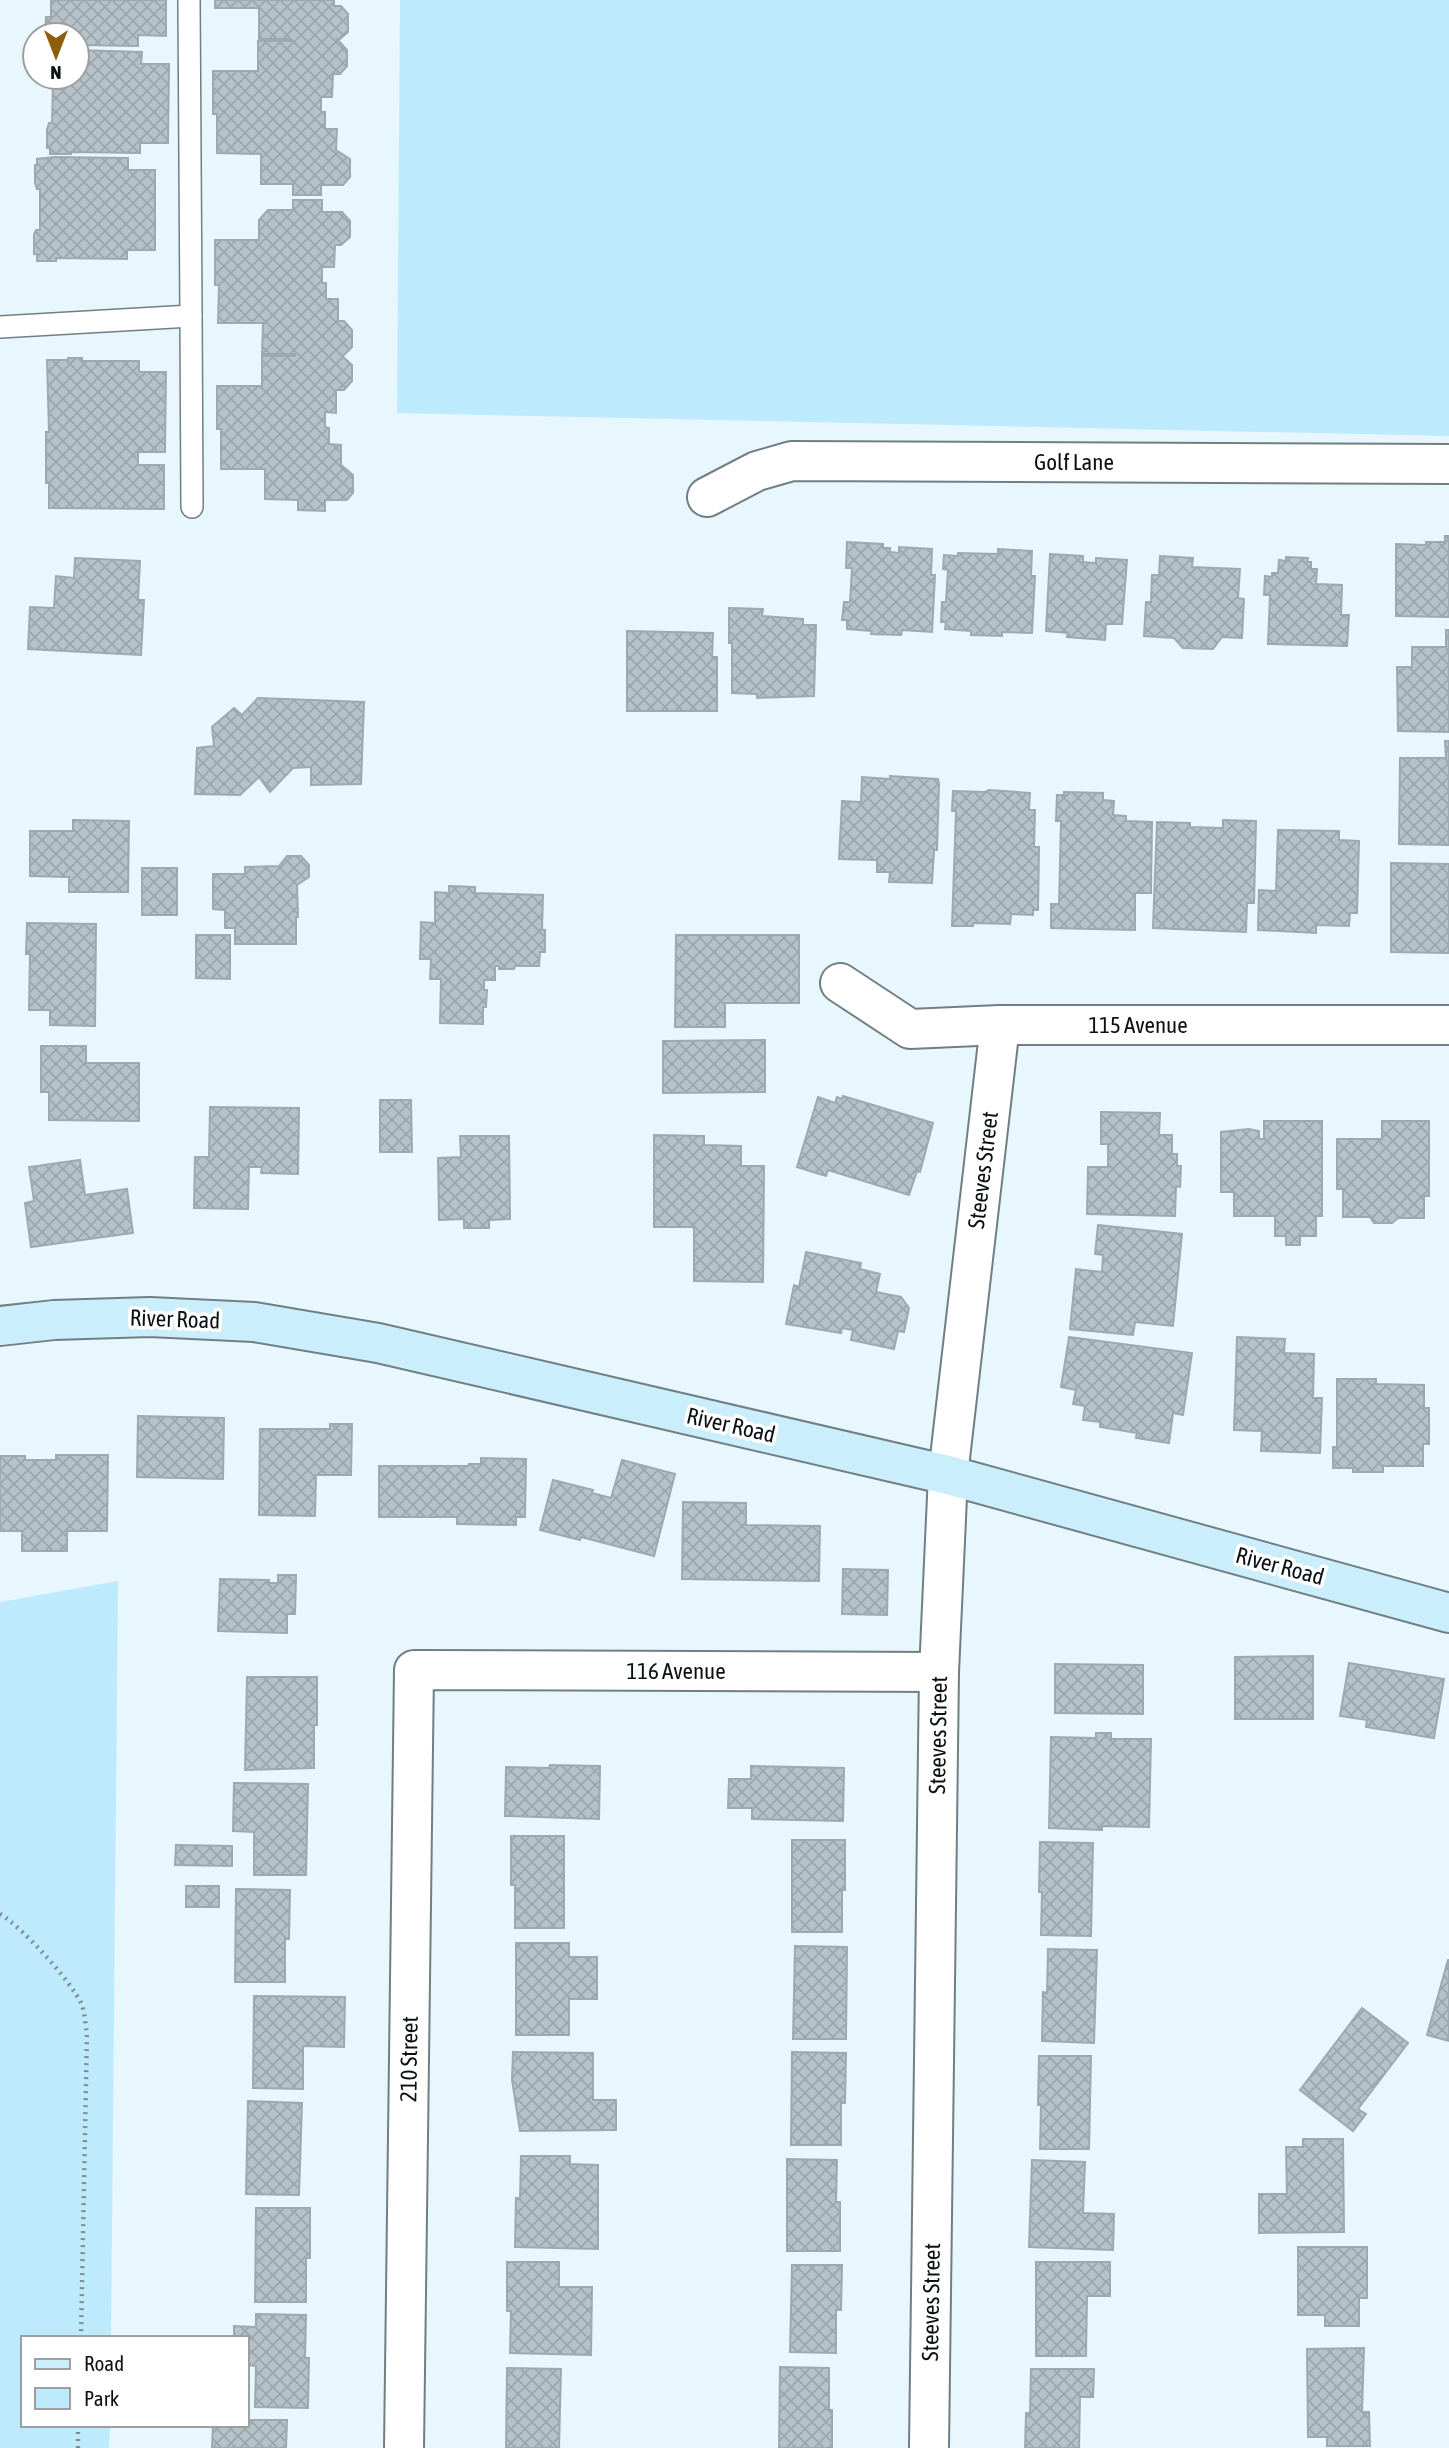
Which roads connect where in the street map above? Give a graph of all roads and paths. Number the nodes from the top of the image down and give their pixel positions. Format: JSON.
{"nodes":[{"id":1,"x":189,"y":0,"type":"edge"},
{"id":2,"x":191,"y":316,"type":"junction"},
{"id":3,"x":0,"y":327,"type":"edge"},
{"id":4,"x":1449,"y":464,"type":"edge"},
{"id":5,"x":707,"y":497,"type":"dead end"},
{"id":6,"x":192,"y":507,"type":"dead end"},
{"id":7,"x":840,"y":983,"type":"dead end"},
{"id":8,"x":1000,"y":1025,"type":"junction"},
{"id":9,"x":1449,"y":1025,"type":"edge"},
{"id":10,"x":0,"y":1326,"type":"edge"},
{"id":11,"x":948,"y":1475,"type":"junction"},
{"id":12,"x":1449,"y":1613,"type":"edge"},
{"id":13,"x":414,"y":1670,"type":"joint"},
{"id":14,"x":939,"y":1672,"type":"junction"},
{"id":15,"x":0,"y":1914,"type":"edge"},
{"id":16,"x":81,"y":2336,"type":"edge"},
{"id":17,"x":78,"y":2427,"type":"edge"},
{"id":18,"x":78,"y":2448,"type":"edge"},
{"id":19,"x":404,"y":2448,"type":"edge"},
{"id":20,"x":929,"y":2448,"type":"edge"}],
"edges":[{"from":1,"to":2,"type":"lane"},
{"from":2,"to":3,"type":"lane"},
{"from":2,"to":6,"type":"lane"},
{"from":4,"to":5,"type":"street","name":"Golf Lane"},
{"from":7,"to":8,"type":"street","name":"115 Avenue"},
{"from":8,"to":9,"type":"street","name":"115 Avenue"},
{"from":8,"to":11,"type":"street","name":"Steeves Street"},
{"from":10,"to":11,"type":"street","name":"River Road"},
{"from":11,"to":12,"type":"street","name":"River Road"},
{"from":11,"to":14,"type":"street","name":"Steeves Street"},
{"from":13,"to":14,"type":"street","name":"116 Avenue"},
{"from":13,"to":19,"type":"street","name":"210 Street"},
{"from":14,"to":20,"type":"street","name":"Steeves Street"},
{"from":15,"to":16,"type":"path"},
{"from":17,"to":18,"type":"path"}]}
